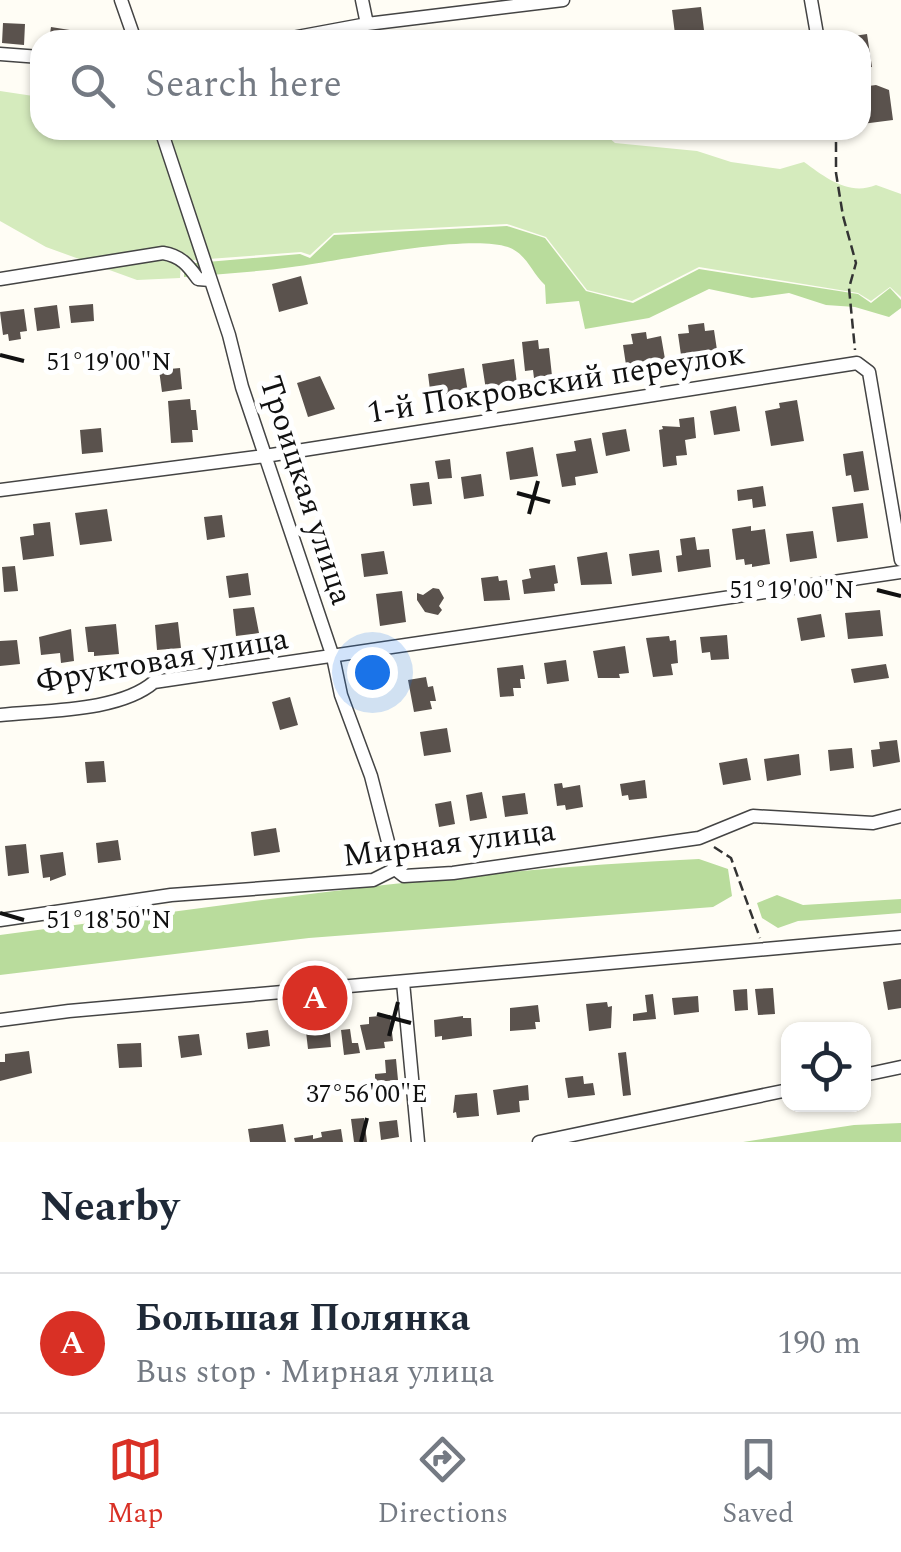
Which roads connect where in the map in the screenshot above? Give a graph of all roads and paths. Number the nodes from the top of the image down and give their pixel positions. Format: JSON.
{"nodes":[{"id":1,"x":121,"y":0,"type":"edge"},
{"id":2,"x":362,"y":0,"type":"edge"},
{"id":3,"x":563,"y":0,"type":"edge"},
{"id":4,"x":812,"y":0,"type":"edge"},
{"id":5,"x":366,"y":24,"type":"junction"},
{"id":6,"x":132,"y":30,"type":"edge"},
{"id":7,"x":334,"y":30,"type":"edge"},
{"id":8,"x":816,"y":30,"type":"edge"},
{"id":9,"x":0,"y":54,"type":"edge"},
{"id":10,"x":30,"y":56,"type":"edge"},
{"id":11,"x":164,"y":140,"type":"edge"},
{"id":12,"x":835,"y":140,"type":"edge"},
{"id":13,"x":0,"y":279,"type":"edge"},
{"id":14,"x":210,"y":280,"type":"junction"},
{"id":15,"x":857,"y":363,"type":"junction"},
{"id":16,"x":265,"y":456,"type":"junction"},
{"id":17,"x":0,"y":490,"type":"edge"},
{"id":18,"x":901,"y":560,"type":"edge"},
{"id":19,"x":901,"y":572,"type":"edge"},
{"id":20,"x":333,"y":657,"type":"junction"},
{"id":21,"x":0,"y":715,"type":"edge"},
{"id":22,"x":901,"y":816,"type":"edge"},
{"id":23,"x":700,"y":838,"type":"junction"},
{"id":24,"x":395,"y":869,"type":"junction"},
{"id":25,"x":0,"y":920,"type":"edge"},
{"id":26,"x":901,"y":937,"type":"edge"},
{"id":27,"x":761,"y":949,"type":"junction"},
{"id":28,"x":403,"y":982,"type":"junction"},
{"id":29,"x":0,"y":1020,"type":"edge"},
{"id":30,"x":901,"y":1067,"type":"edge"},
{"id":31,"x":871,"y":1073,"type":"edge"},
{"id":32,"x":781,"y":1091,"type":"edge"},
{"id":33,"x":418,"y":1142,"type":"edge"},
{"id":34,"x":540,"y":1142,"type":"edge"}],
"edges":[{"from":1,"to":6,"type":"street"},
{"from":2,"to":5,"type":"street"},
{"from":3,"to":5,"type":"street"},
{"from":4,"to":8,"type":"street"},
{"from":5,"to":7,"type":"street"},
{"from":9,"to":10,"type":"street"},
{"from":11,"to":14,"type":"street","name":"Троицкая улица"},
{"from":12,"to":15,"type":"path"},
{"from":13,"to":14,"type":"street"},
{"from":14,"to":16,"type":"street","name":"Троицкая улица"},
{"from":15,"to":16,"type":"street","name":"1-й Покровский переулок"},
{"from":15,"to":18,"type":"street"},
{"from":16,"to":17,"type":"street","name":"1-й Покровский переулок"},
{"from":16,"to":20,"type":"street","name":"Троицкая улица"},
{"from":19,"to":20,"type":"street","name":"Фруктовая улица"},
{"from":20,"to":21,"type":"street","name":"Фруктовая улица"},
{"from":20,"to":24,"type":"street","name":"Троицкая улица"},
{"from":22,"to":23,"type":"street","name":"Мирная улица"},
{"from":23,"to":24,"type":"street","name":"Мирная улица"},
{"from":23,"to":27,"type":"path"},
{"from":24,"to":25,"type":"street","name":"Мирная улица"},
{"from":26,"to":27,"type":"street"},
{"from":27,"to":28,"type":"street"},
{"from":28,"to":29,"type":"street"},
{"from":28,"to":33,"type":"street"},
{"from":30,"to":31,"type":"street"},
{"from":32,"to":34,"type":"street"}]}
